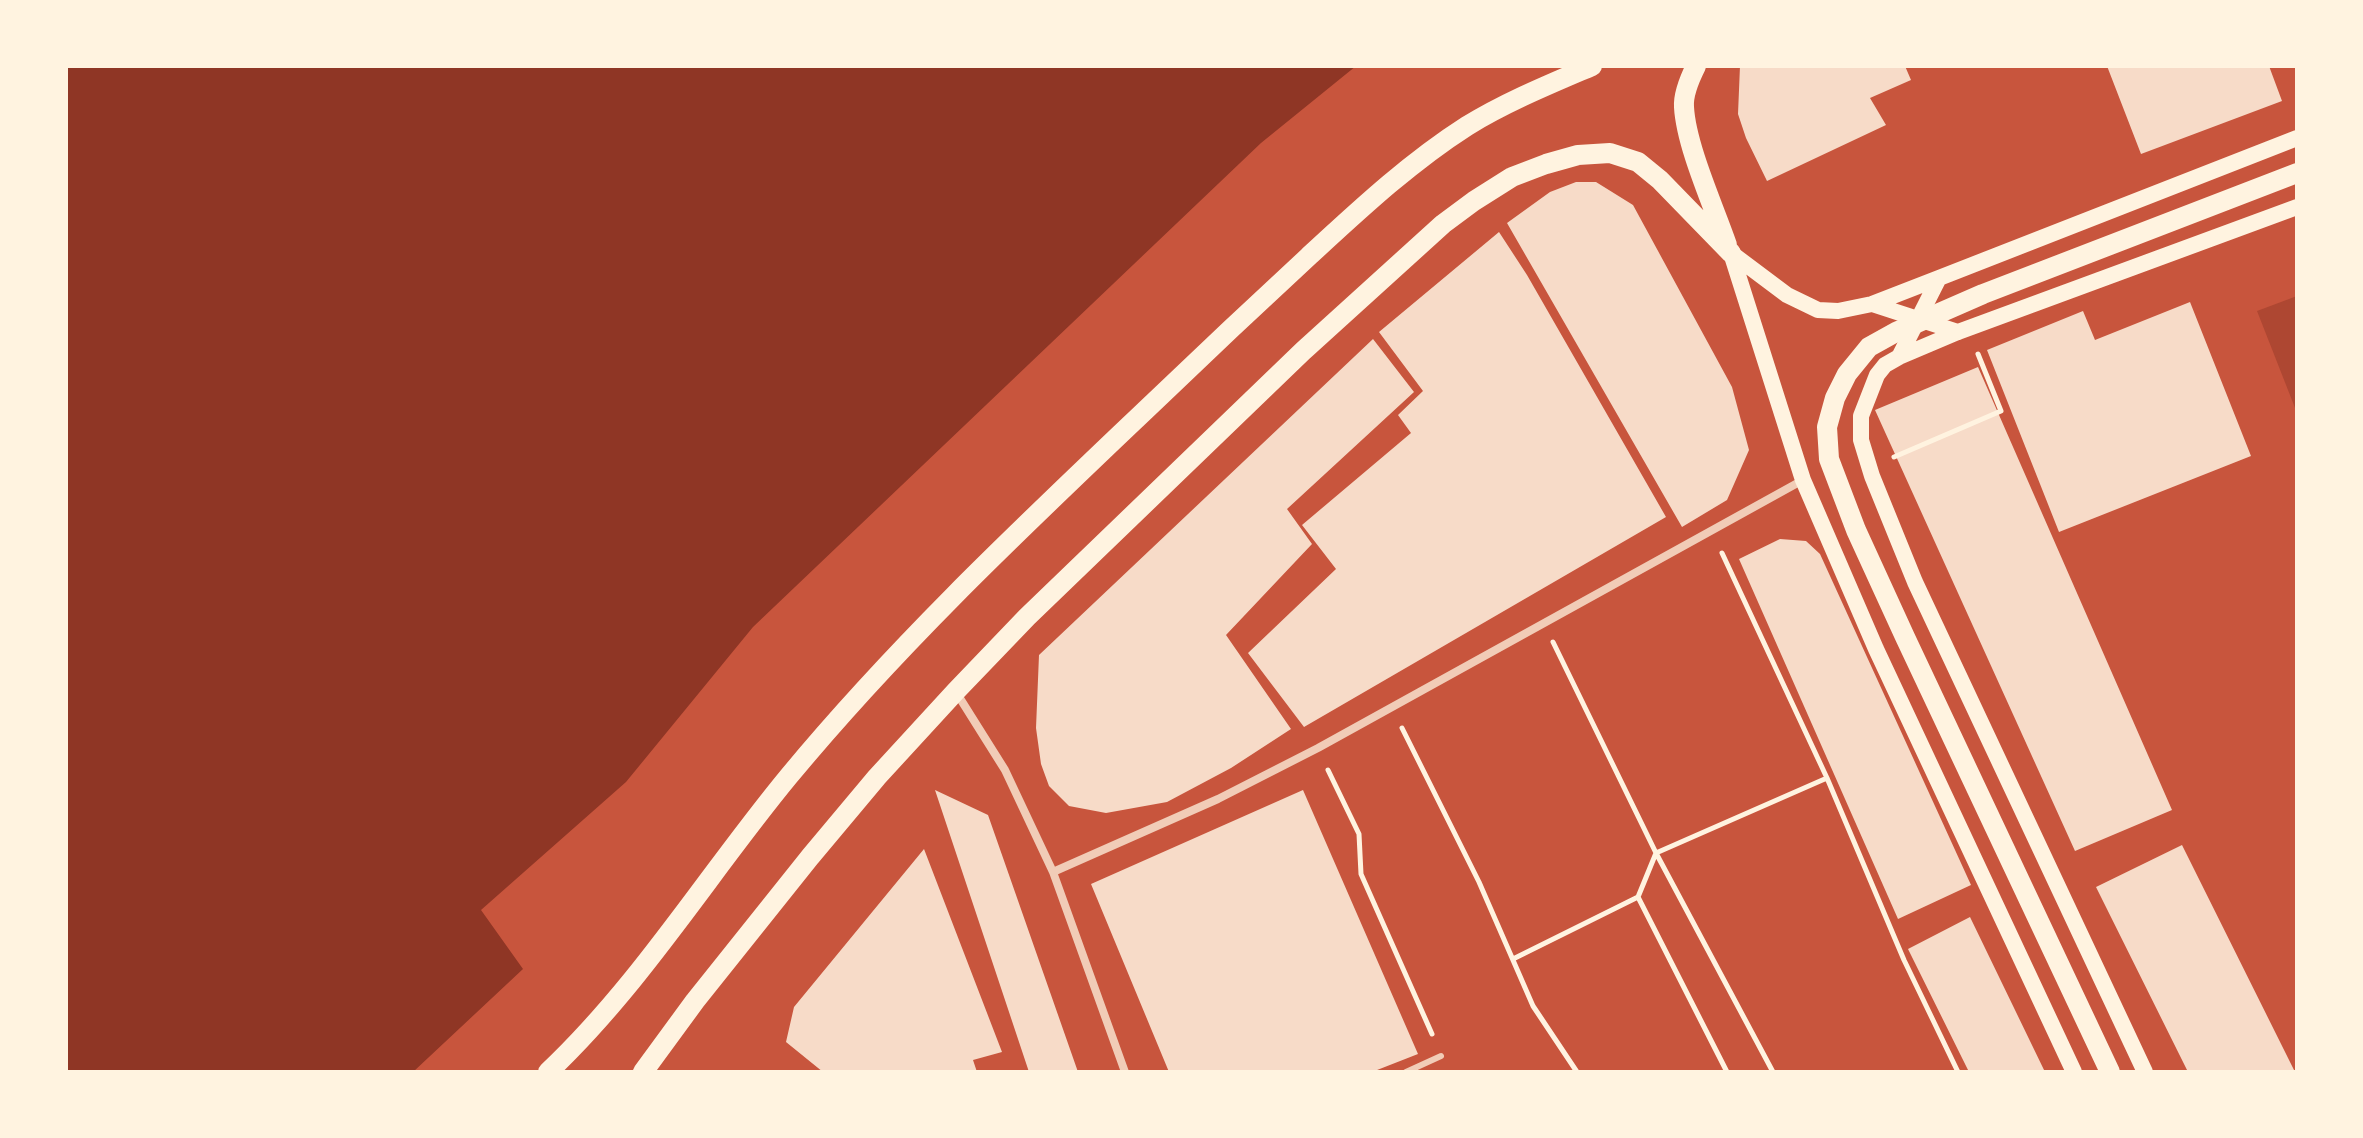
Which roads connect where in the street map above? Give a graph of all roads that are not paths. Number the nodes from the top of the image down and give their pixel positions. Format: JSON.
{"nodes":[{"id":1,"x":1592,"y":66,"type":"edge"},
{"id":2,"x":1696,"y":66,"type":"edge"},
{"id":3,"x":2297,"y":138,"type":"edge"},
{"id":4,"x":2297,"y":173,"type":"edge"},
{"id":5,"x":2297,"y":207,"type":"edge"},
{"id":6,"x":1731,"y":253,"type":"junction"},
{"id":7,"x":1939,"y":278,"type":"junction"},
{"id":8,"x":1872,"y":304,"type":"junction"},
{"id":9,"x":1918,"y":319,"type":"junction"},
{"id":10,"x":1958,"y":332,"type":"junction"},
{"id":11,"x":1899,"y":357,"type":"junction"},
{"id":12,"x":1803,"y":480,"type":"junction"},
{"id":13,"x":956,"y":691,"type":"junction"},
{"id":14,"x":1053,"y":872,"type":"junction"},
{"id":15,"x":1441,"y":1056,"type":"road end"},
{"id":16,"x":548,"y":1072,"type":"edge"},
{"id":17,"x":643,"y":1072,"type":"edge"},
{"id":18,"x":1125,"y":1072,"type":"edge"},
{"id":19,"x":1406,"y":1072,"type":"edge"},
{"id":20,"x":2074,"y":1072,"type":"edge"},
{"id":21,"x":2110,"y":1072,"type":"edge"},
{"id":22,"x":2145,"y":1072,"type":"edge"}],
"edges":[{"from":1,"to":16,"type":"main road"},
{"from":2,"to":6,"type":"main road"},
{"from":3,"to":7,"type":"main road"},
{"from":4,"to":21,"type":"main road"},
{"from":5,"to":10,"type":"main road"},
{"from":6,"to":8,"type":"main road"},
{"from":6,"to":12,"type":"main road"},
{"from":6,"to":13,"type":"main road"},
{"from":7,"to":8,"type":"main road"},
{"from":7,"to":9,"type":"main road"},
{"from":8,"to":9,"type":"main road"},
{"from":9,"to":10,"type":"main road"},
{"from":9,"to":11,"type":"main road"},
{"from":10,"to":11,"type":"main road"},
{"from":11,"to":22,"type":"main road"},
{"from":12,"to":14,"type":"street"},
{"from":12,"to":20,"type":"main road"},
{"from":13,"to":14,"type":"street"},
{"from":13,"to":17,"type":"main road"},
{"from":14,"to":18,"type":"street"},
{"from":15,"to":19,"type":"lane"}]}
